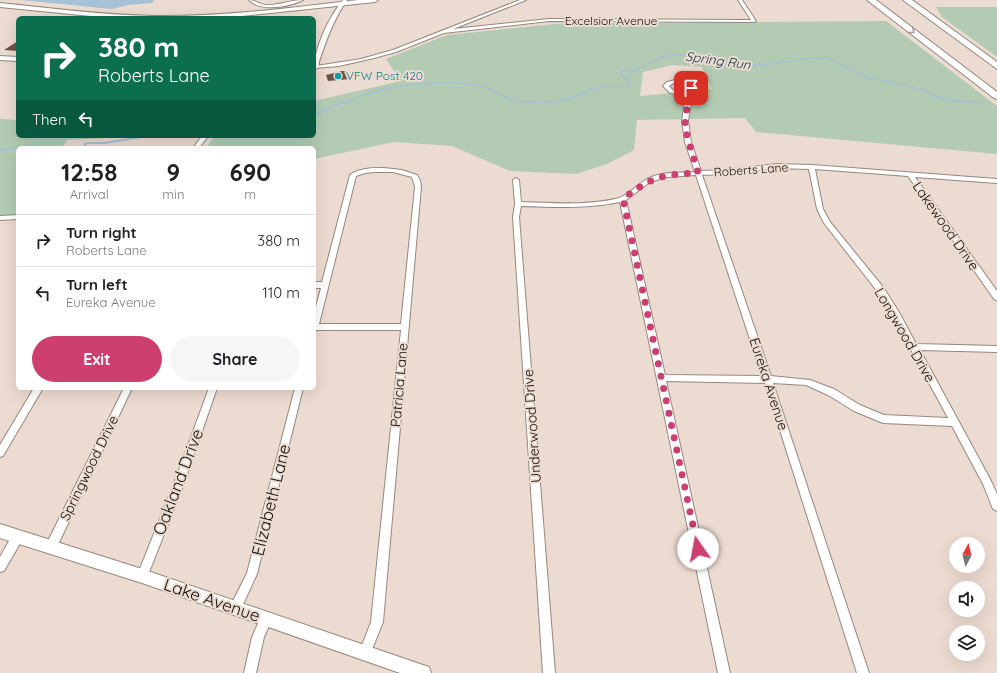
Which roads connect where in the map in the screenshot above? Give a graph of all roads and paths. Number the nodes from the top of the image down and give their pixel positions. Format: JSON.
{"nodes":[{"id":1,"x":250,"y":0,"type":"edge"},
{"id":2,"x":301,"y":0,"type":"edge"},
{"id":3,"x":353,"y":0,"type":"edge"},
{"id":4,"x":375,"y":0,"type":"edge"},
{"id":5,"x":524,"y":0,"type":"edge"},
{"id":6,"x":740,"y":0,"type":"edge"},
{"id":7,"x":870,"y":0,"type":"edge"},
{"id":8,"x":907,"y":0,"type":"edge"},
{"id":9,"x":0,"y":2,"type":"edge"},
{"id":10,"x":343,"y":2,"type":"edge"},
{"id":11,"x":0,"y":5,"type":"edge"},
{"id":12,"x":926,"y":5,"type":"dead end"},
{"id":13,"x":112,"y":16,"type":"edge"},
{"id":14,"x":210,"y":16,"type":"edge"},
{"id":15,"x":442,"y":32,"type":"junction"},
{"id":16,"x":959,"y":38,"type":"junction"},
{"id":17,"x":0,"y":58,"type":"edge"},
{"id":18,"x":16,"y":59,"type":"edge"},
{"id":19,"x":316,"y":62,"type":"edge"},
{"id":20,"x":997,"y":66,"type":"edge"},
{"id":21,"x":316,"y":68,"type":"edge"},
{"id":22,"x":997,"y":96,"type":"edge"},
{"id":23,"x":688,"y":98,"type":"dead end"},
{"id":24,"x":812,"y":167,"type":"junction"},
{"id":25,"x":698,"y":173,"type":"junction"},
{"id":26,"x":910,"y":174,"type":"junction"},
{"id":27,"x":516,"y":180,"type":"dead end"},
{"id":28,"x":994,"y":181,"type":"edge"},
{"id":29,"x":623,"y":199,"type":"junction"},
{"id":30,"x":518,"y":204,"type":"junction"},
{"id":31,"x":16,"y":217,"type":"edge"},
{"id":32,"x":0,"y":218,"type":"edge"},
{"id":33,"x":316,"y":285,"type":"edge"},
{"id":34,"x":324,"y":285,"type":"junction"},
{"id":35,"x":996,"y":295,"type":"edge"},
{"id":36,"x":316,"y":319,"type":"edge"},
{"id":37,"x":404,"y":327,"type":"junction"},
{"id":38,"x":316,"y":328,"type":"edge"},
{"id":39,"x":913,"y":348,"type":"junction"},
{"id":40,"x":997,"y":349,"type":"edge"},
{"id":41,"x":661,"y":378,"type":"junction"},
{"id":42,"x":768,"y":380,"type":"junction"},
{"id":43,"x":38,"y":390,"type":"edge"},
{"id":44,"x":127,"y":390,"type":"edge"},
{"id":45,"x":212,"y":390,"type":"edge"},
{"id":46,"x":298,"y":390,"type":"edge"},
{"id":47,"x":954,"y":422,"type":"junction"},
{"id":48,"x":0,"y":453,"type":"edge"},
{"id":49,"x":997,"y":506,"type":"edge"},
{"id":50,"x":0,"y":531,"type":"edge"},
{"id":51,"x":18,"y":536,"type":"junction"},
{"id":52,"x":51,"y":547,"type":"junction"},
{"id":53,"x":0,"y":567,"type":"edge"},
{"id":54,"x":142,"y":576,"type":"junction"},
{"id":55,"x":235,"y":609,"type":"junction"},
{"id":56,"x":266,"y":619,"type":"junction"},
{"id":57,"x":365,"y":653,"type":"junction"},
{"id":58,"x":250,"y":673,"type":"edge"},
{"id":59,"x":423,"y":673,"type":"edge"},
{"id":60,"x":549,"y":673,"type":"edge"},
{"id":61,"x":724,"y":673,"type":"edge"},
{"id":62,"x":863,"y":673,"type":"edge"}],
"edges":[{"from":1,"to":2,"type":"street"},
{"from":3,"to":10,"type":"highway"},
{"from":4,"to":10,"type":"highway"},
{"from":5,"to":15,"type":"street","name":"Excelsior Avenue"},
{"from":6,"to":15,"type":"street","name":"Excelsior Avenue"},
{"from":7,"to":22,"type":"highway","one_way":true},
{"from":8,"to":16,"type":"highway"},
{"from":9,"to":10,"type":"highway"},
{"from":10,"to":14,"type":"highway"},
{"from":10,"to":19,"type":"street"},
{"from":11,"to":13,"type":"highway"},
{"from":12,"to":16,"type":"highway"},
{"from":15,"to":21,"type":"street","name":"Excelsior Avenue"},
{"from":16,"to":20,"type":"highway"},
{"from":17,"to":18,"type":"street"},
{"from":23,"to":25,"type":"street","name":"Eureka Avenue"},
{"from":24,"to":25,"type":"street","name":"Roberts Lane"},
{"from":24,"to":26,"type":"street","name":"Roberts Lane"},
{"from":24,"to":39,"type":"street","name":"Longwood Drive"},
{"from":25,"to":29,"type":"street","name":"Roberts Lane"},
{"from":25,"to":42,"type":"street","name":"Eureka Avenue"},
{"from":26,"to":28,"type":"street","name":"Roberts Lane"},
{"from":26,"to":35,"type":"street","name":"Lakewood Drive"},
{"from":27,"to":30,"type":"street","name":"Underwood Drive"},
{"from":29,"to":30,"type":"street","name":"Roberts Lane"},
{"from":29,"to":41,"type":"street"},
{"from":30,"to":60,"type":"street","name":"Underwood Drive"},
{"from":31,"to":32,"type":"street"},
{"from":33,"to":34,"type":"street"},
{"from":34,"to":36,"type":"street"},
{"from":34,"to":37,"type":"street","name":"Patricia Lane"},
{"from":37,"to":38,"type":"street"},
{"from":37,"to":57,"type":"street","name":"Patricia Lane"},
{"from":39,"to":40,"type":"street"},
{"from":39,"to":47,"type":"street","name":"Longwood Drive"},
{"from":41,"to":42,"type":"street"},
{"from":41,"to":61,"type":"street"},
{"from":42,"to":47,"type":"street"},
{"from":42,"to":62,"type":"street","name":"Eureka Avenue"},
{"from":43,"to":48,"type":"street"},
{"from":44,"to":52,"type":"street","name":"Springwood Drive"},
{"from":45,"to":54,"type":"street","name":"Oakland Drive"},
{"from":46,"to":55,"type":"street","name":"Elizabeth Lane"},
{"from":47,"to":49,"type":"street","name":"Longwood Drive"},
{"from":50,"to":51,"type":"main road","name":"Lake Avenue"},
{"from":51,"to":52,"type":"main road","name":"Lake Avenue"},
{"from":51,"to":53,"type":"street"},
{"from":52,"to":54,"type":"main road","name":"Lake Avenue"},
{"from":54,"to":55,"type":"main road","name":"Lake Avenue"},
{"from":55,"to":56,"type":"main road","name":"Lake Avenue"},
{"from":56,"to":57,"type":"main road","name":"Lake Avenue"},
{"from":56,"to":58,"type":"street"},
{"from":57,"to":59,"type":"main road","name":"Lake Avenue"}]}
